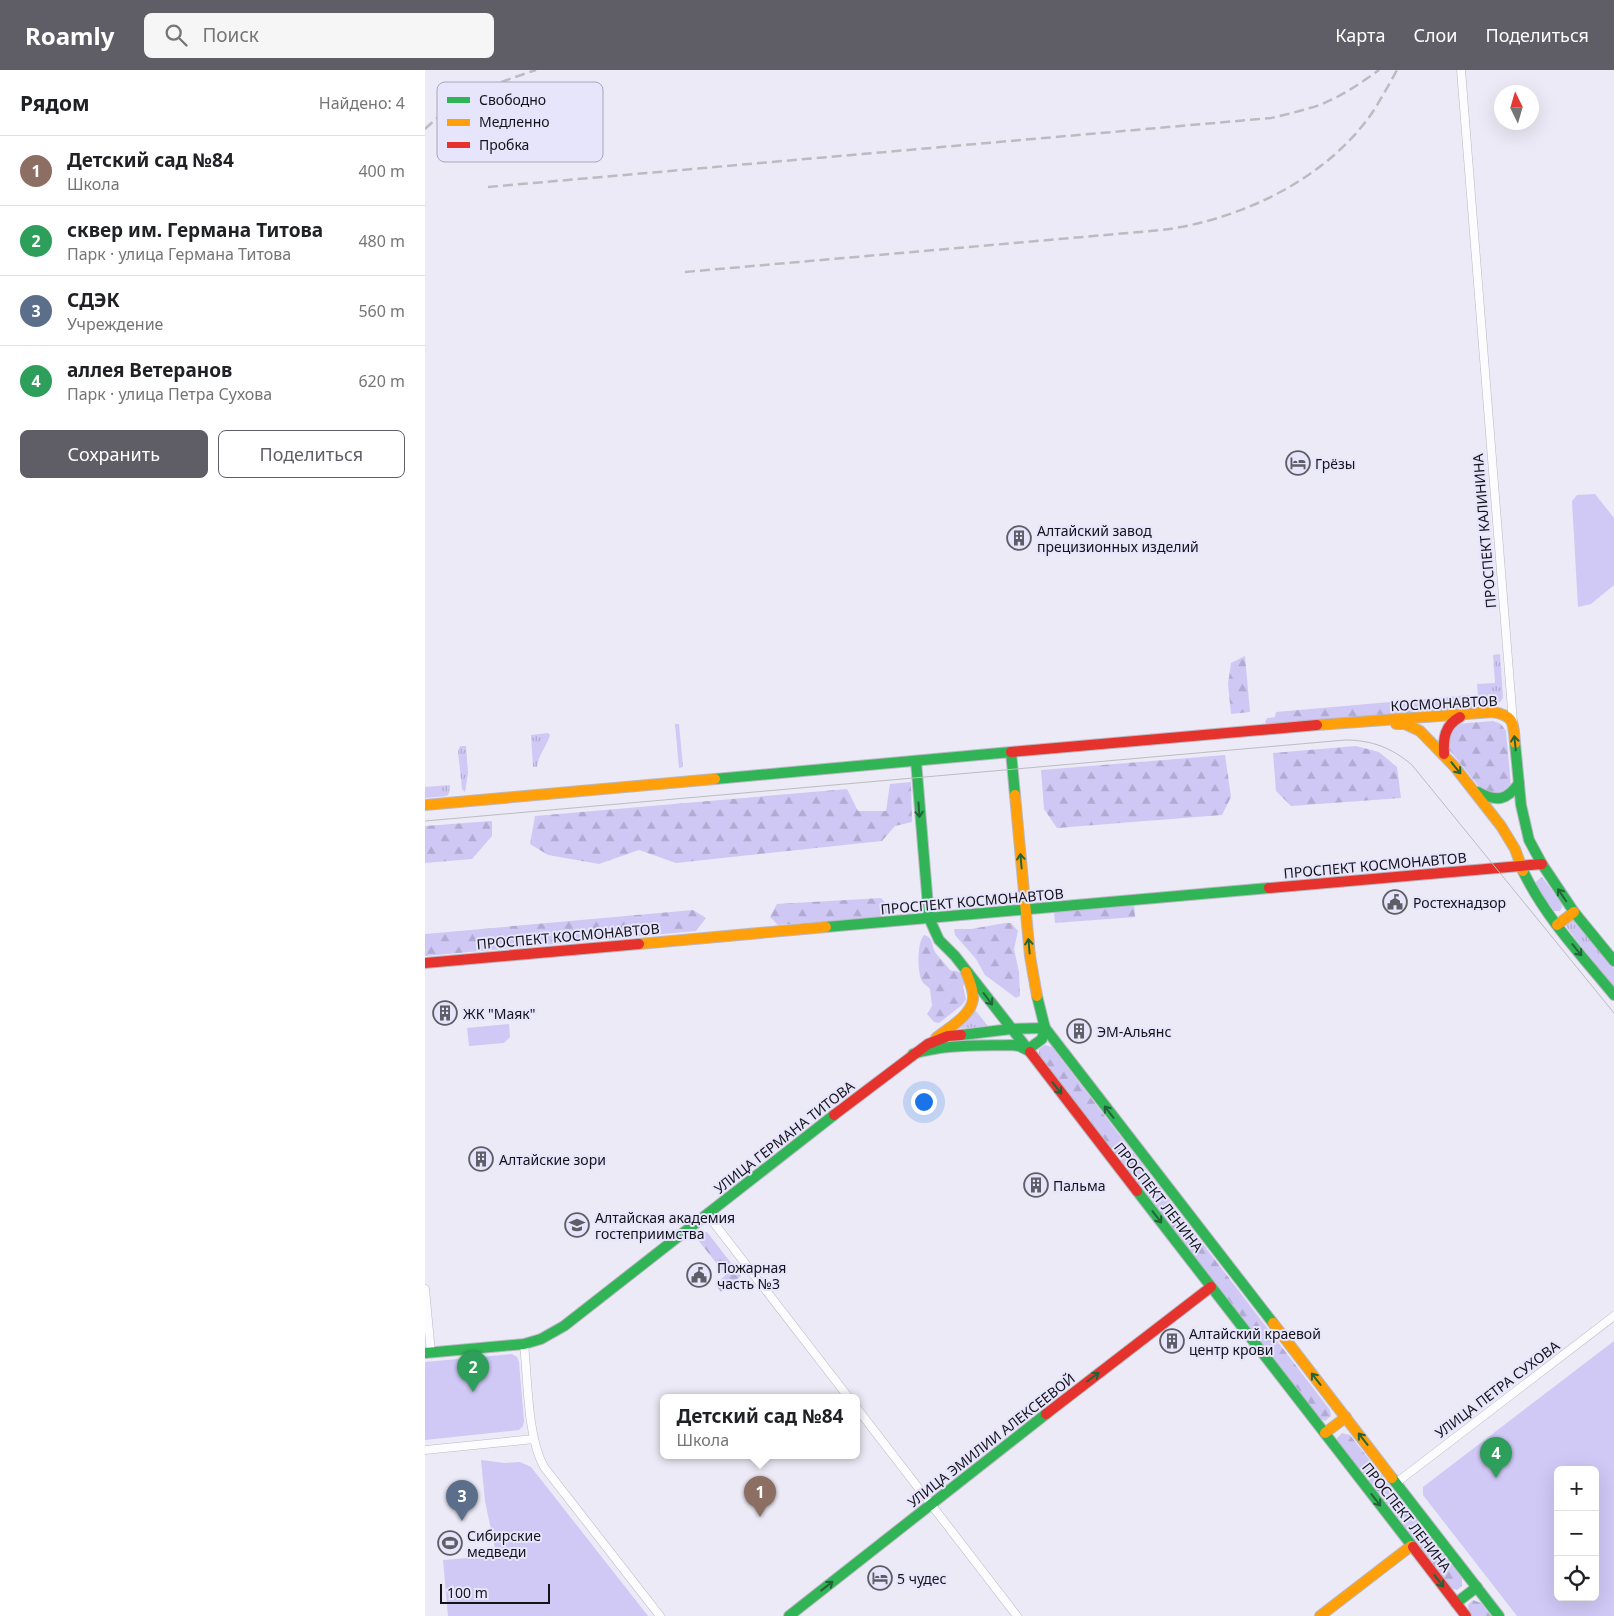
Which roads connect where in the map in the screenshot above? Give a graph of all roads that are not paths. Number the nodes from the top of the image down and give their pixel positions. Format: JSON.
{"nodes":[{"id":1,"x":1461,"y":70,"type":"edge"},
{"id":2,"x":1465,"y":714,"type":"junction"},
{"id":3,"x":1372,"y":722,"type":"junction"},
{"id":4,"x":1513,"y":722,"type":"junction"},
{"id":5,"x":1011,"y":752,"type":"junction"},
{"id":6,"x":1444,"y":754,"type":"junction"},
{"id":7,"x":916,"y":761,"type":"junction"},
{"id":8,"x":1519,"y":783,"type":"junction"},
{"id":9,"x":1473,"y":789,"type":"junction"},
{"id":10,"x":425,"y":805,"type":"edge"},
{"id":11,"x":1542,"y":864,"type":"junction"},
{"id":12,"x":1521,"y":866,"type":"junction"},
{"id":13,"x":1026,"y":910,"type":"junction"},
{"id":14,"x":1574,"y":912,"type":"junction"},
{"id":15,"x":929,"y":918,"type":"junction"},
{"id":16,"x":1557,"y":925,"type":"junction"},
{"id":17,"x":1614,"y":961,"type":"edge"},
{"id":18,"x":425,"y":963,"type":"edge"},
{"id":19,"x":965,"y":969,"type":"junction"},
{"id":20,"x":1614,"y":995,"type":"edge"},
{"id":21,"x":1045,"y":1028,"type":"junction"},
{"id":22,"x":1011,"y":1029,"type":"junction"},
{"id":23,"x":928,"y":1044,"type":"junction"},
{"id":24,"x":1027,"y":1050,"type":"junction"},
{"id":25,"x":913,"y":1054,"type":"junction"},
{"id":26,"x":707,"y":1214,"type":"junction"},
{"id":27,"x":1211,"y":1287,"type":"junction"},
{"id":28,"x":425,"y":1289,"type":"edge"},
{"id":29,"x":1614,"y":1316,"type":"edge"},
{"id":30,"x":524,"y":1344,"type":"junction"},
{"id":31,"x":428,"y":1353,"type":"edge"},
{"id":32,"x":846,"y":1394,"type":"edge"},
{"id":33,"x":860,"y":1412,"type":"edge"},
{"id":34,"x":1346,"y":1417,"type":"junction"},
{"id":35,"x":1325,"y":1433,"type":"junction"},
{"id":36,"x":534,"y":1439,"type":"junction"},
{"id":37,"x":425,"y":1450,"type":"edge"},
{"id":38,"x":1396,"y":1483,"type":"junction"},
{"id":39,"x":931,"y":1504,"type":"junction"},
{"id":40,"x":1411,"y":1546,"type":"junction"},
{"id":41,"x":1477,"y":1587,"type":"junction"},
{"id":42,"x":1456,"y":1603,"type":"junction"},
{"id":43,"x":660,"y":1616,"type":"edge"},
{"id":44,"x":789,"y":1616,"type":"edge"},
{"id":45,"x":1017,"y":1616,"type":"edge"},
{"id":46,"x":1320,"y":1616,"type":"edge"},
{"id":47,"x":1466,"y":1616,"type":"edge"},
{"id":48,"x":1499,"y":1616,"type":"edge"}],
"edges":[{"from":1,"to":4,"type":"street","name":"ПРОСПЕКТ КАЛИНИНА"},
{"from":2,"to":3,"type":"main road","name":"КОСМОНАВТОВ"},
{"from":2,"to":4,"type":"main road","name":"КОСМОНАВТОВ"},
{"from":2,"to":6,"type":"main road"},
{"from":3,"to":5,"type":"main road"},
{"from":3,"to":6,"type":"main road"},
{"from":8,"to":4,"type":"main road","name":"ПРОСПЕКТ КАЛИНИНА","one_way":true},
{"from":5,"to":7,"type":"main road"},
{"from":13,"to":5,"type":"main road","name":"ПРОСПЕКТ ЛЕНИНА","one_way":true},
{"from":6,"to":9,"type":"main road","one_way":true},
{"from":7,"to":10,"type":"main road"},
{"from":7,"to":15,"type":"main road","name":"ПРОСПЕКТ ЛЕНИНА","one_way":true},
{"from":8,"to":9,"type":"main road"},
{"from":8,"to":11,"type":"main road","name":"ПРОСПЕКТ КАЛИНИНА"},
{"from":9,"to":12,"type":"main road"},
{"from":11,"to":12,"type":"main road","name":"ПРОСПЕКТ КОСМОНАВТОВ"},
{"from":14,"to":11,"type":"main road","name":"ПРОСПЕКТ КАЛИНИНА","one_way":true},
{"from":12,"to":13,"type":"main road","name":"ПРОСПЕКТ КОСМОНАВТОВ"},
{"from":12,"to":16,"type":"main road"},
{"from":13,"to":15,"type":"main road","name":"ПРОСПЕКТ КОСМОНАВТОВ"},
{"from":21,"to":13,"type":"main road","name":"ПРОСПЕКТ ЛЕНИНА","one_way":true},
{"from":14,"to":16,"type":"main road"},
{"from":14,"to":17,"type":"main road","name":"ПРОСПЕКТ КАЛИНИНА"},
{"from":15,"to":18,"type":"main road","name":"ПРОСПЕКТ КОСМОНАВТОВ"},
{"from":15,"to":19,"type":"main road","name":"ПРОСПЕКТ ЛЕНИНА"},
{"from":16,"to":20,"type":"main road","one_way":true},
{"from":19,"to":22,"type":"main road","name":"ПРОСПЕКТ ЛЕНИНА","one_way":true},
{"from":19,"to":23,"type":"main road"},
{"from":21,"to":22,"type":"main road"},
{"from":21,"to":24,"type":"main road"},
{"from":34,"to":21,"type":"main road","name":"ПРОСПЕКТ ЛЕНИНА","one_way":true},
{"from":22,"to":23,"type":"main road"},
{"from":22,"to":24,"type":"main road","name":"ПРОСПЕКТ ЛЕНИНА"},
{"from":23,"to":25,"type":"main road","name":"УЛИЦА ГЕРМАНА ТИТОВА"},
{"from":24,"to":25,"type":"main road"},
{"from":24,"to":27,"type":"main road","name":"ПРОСПЕКТ ЛЕНИНА","one_way":true},
{"from":25,"to":26,"type":"main road","name":"УЛИЦА ГЕРМАНА ТИТОВА"},
{"from":26,"to":30,"type":"main road","name":"УЛИЦА ГЕРМАНА ТИТОВА"},
{"from":26,"to":32,"type":"street"},
{"from":27,"to":35,"type":"main road","name":"ПРОСПЕКТ ЛЕНИНА"},
{"from":39,"to":27,"type":"main road","name":"УЛИЦА ЭМИЛИИ АЛЕКСЕЕВОЙ","one_way":true},
{"from":28,"to":31,"type":"street"},
{"from":29,"to":38,"type":"street","name":"УЛИЦА ПЕТРА СУХОВА"},
{"from":30,"to":31,"type":"main road","name":"УЛИЦА ГЕРМАНА ТИТОВА"},
{"from":30,"to":36,"type":"street"},
{"from":33,"to":39,"type":"street"},
{"from":34,"to":35,"type":"main road"},
{"from":38,"to":34,"type":"main road","name":"ПРОСПЕКТ ЛЕНИНА","one_way":true},
{"from":35,"to":40,"type":"main road","name":"ПРОСПЕКТ ЛЕНИНА","one_way":true},
{"from":36,"to":37,"type":"street"},
{"from":36,"to":43,"type":"street"},
{"from":38,"to":41,"type":"main road","name":"ПРОСПЕКТ ЛЕНИНА"},
{"from":44,"to":39,"type":"main road","name":"УЛИЦА ЭМИЛИИ АЛЕКСЕЕВОЙ","one_way":true},
{"from":39,"to":45,"type":"street"},
{"from":40,"to":42,"type":"main road","name":"ПРОСПЕКТ ЛЕНИНА","one_way":true},
{"from":40,"to":46,"type":"main road"},
{"from":41,"to":42,"type":"main road"},
{"from":41,"to":48,"type":"main road","name":"ПРОСПЕКТ ЛЕНИНА"},
{"from":42,"to":47,"type":"main road","name":"ПРОСПЕКТ ЛЕНИНА"}]}
